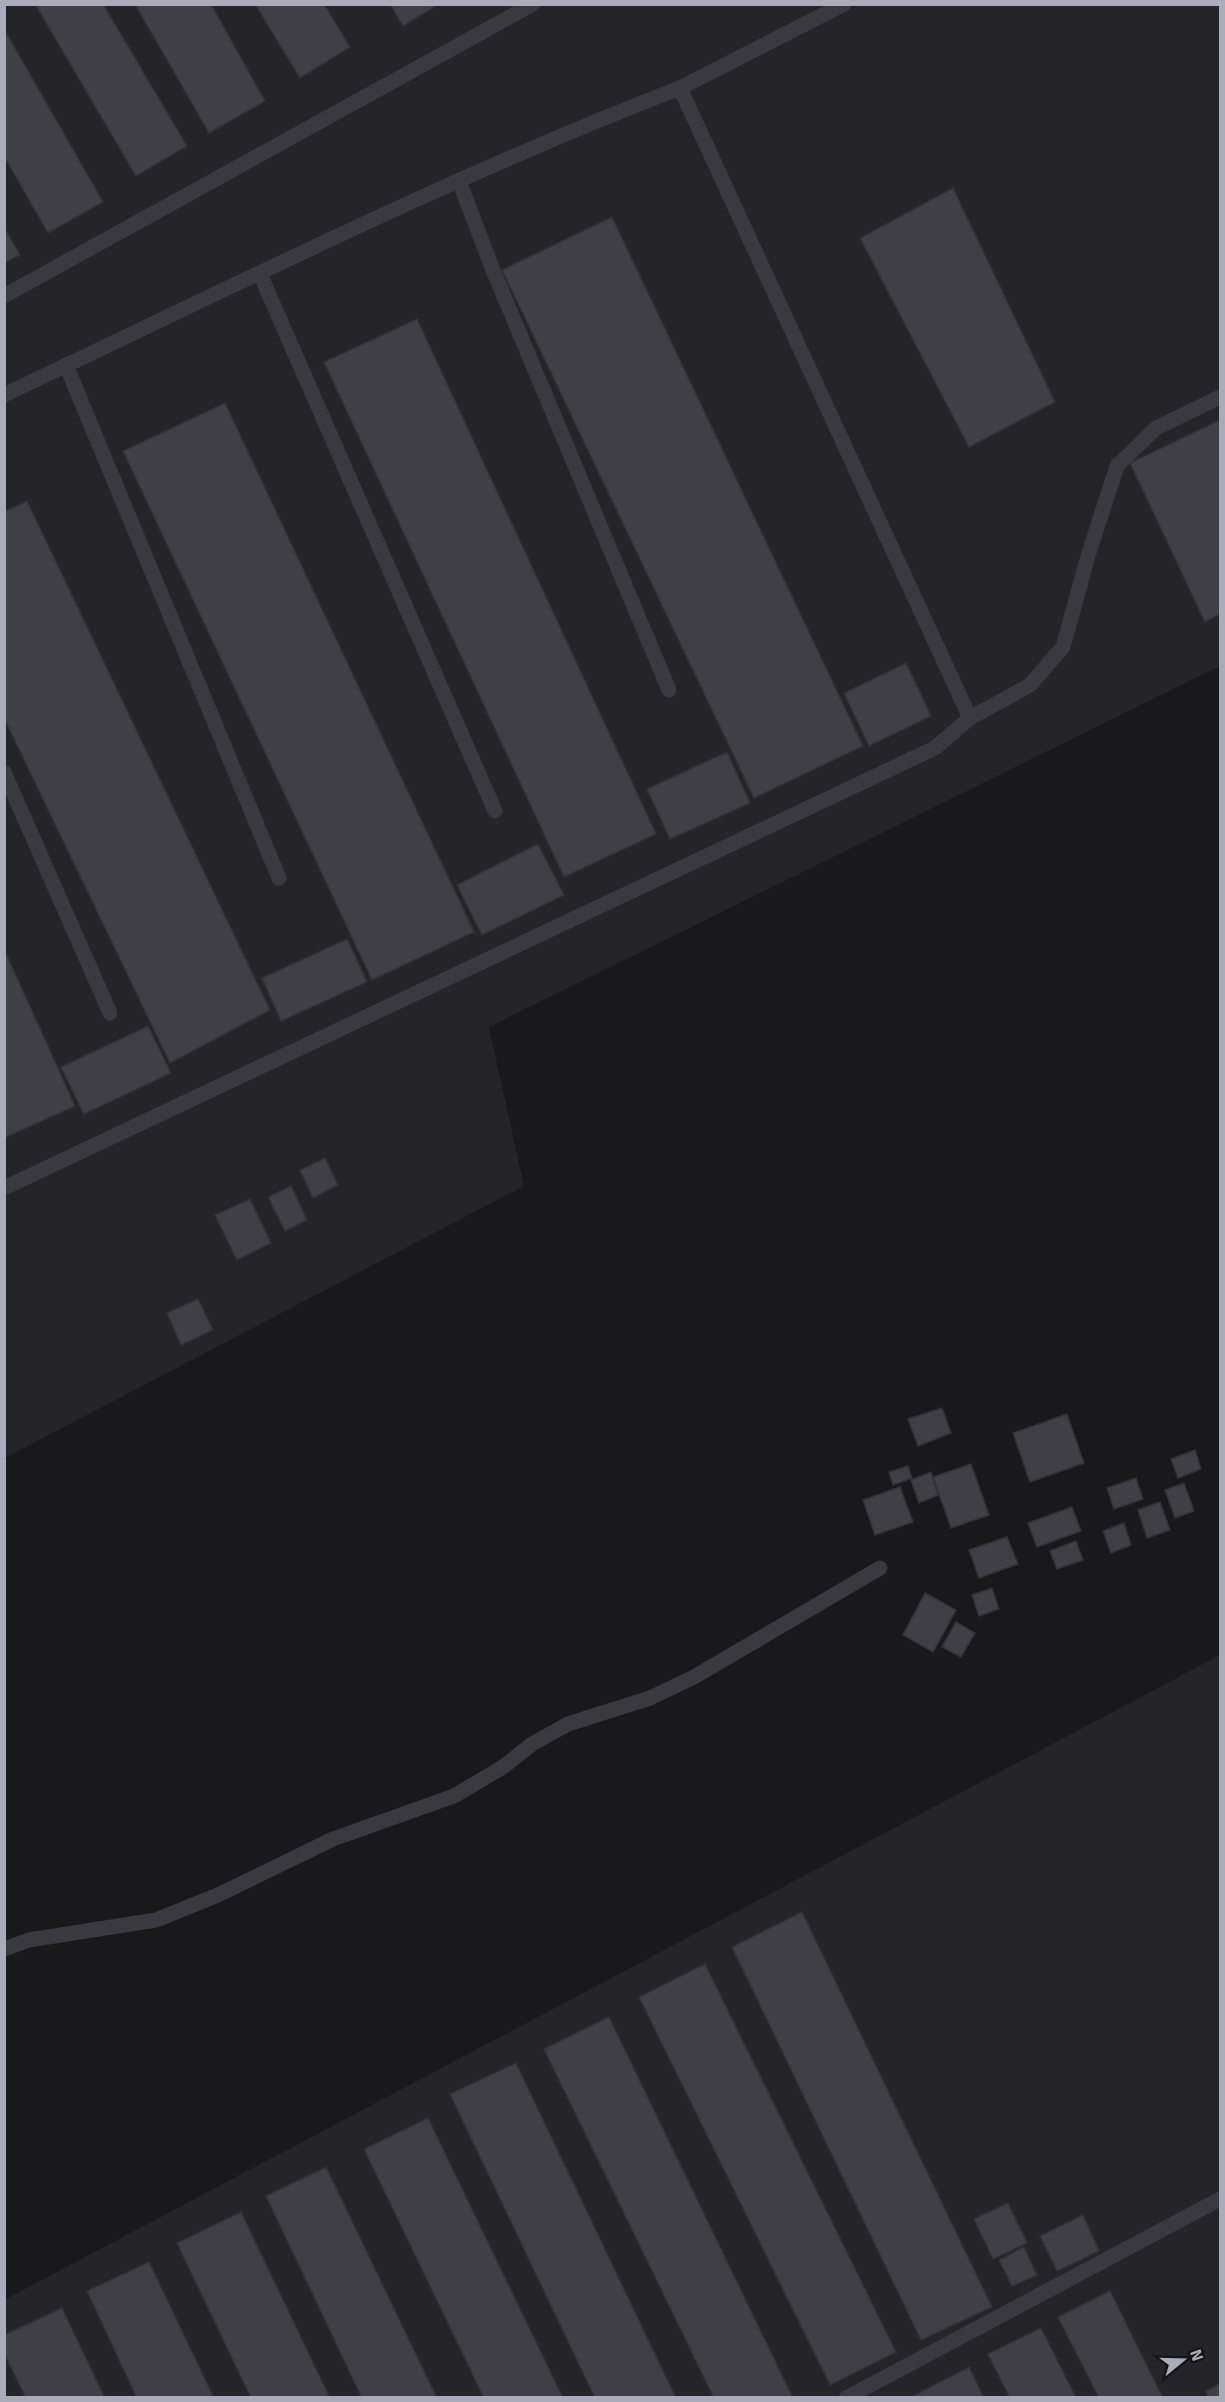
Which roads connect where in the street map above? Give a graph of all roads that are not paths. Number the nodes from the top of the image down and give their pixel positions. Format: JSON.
{"nodes":[{"id":1,"x":533,"y":4,"type":"edge"},
{"id":2,"x":844,"y":4,"type":"edge"},
{"id":3,"x":680,"y":88,"type":"junction"},
{"id":4,"x":459,"y":181,"type":"junction"},
{"id":5,"x":260,"y":274,"type":"junction"},
{"id":6,"x":4,"y":296,"type":"edge"},
{"id":7,"x":66,"y":365,"type":"junction"},
{"id":8,"x":4,"y":394,"type":"edge"},
{"id":9,"x":1221,"y":397,"type":"edge"},
{"id":10,"x":669,"y":690,"type":"dead end"},
{"id":11,"x":970,"y":718,"type":"junction"},
{"id":12,"x":4,"y":772,"type":"edge"},
{"id":13,"x":495,"y":811,"type":"dead end"},
{"id":14,"x":279,"y":878,"type":"dead end"},
{"id":15,"x":110,"y":1013,"type":"dead end"},
{"id":16,"x":4,"y":1188,"type":"edge"},
{"id":17,"x":880,"y":1568,"type":"dead end"},
{"id":18,"x":4,"y":1949,"type":"edge"},
{"id":19,"x":1221,"y":2199,"type":"edge"},
{"id":20,"x":846,"y":2397,"type":"edge"}],
"edges":[{"from":1,"to":6,"type":"lane"},
{"from":2,"to":3,"type":"lane"},
{"from":3,"to":4,"type":"lane"},
{"from":3,"to":11,"type":"lane"},
{"from":4,"to":5,"type":"lane"},
{"from":4,"to":10,"type":"lane"},
{"from":5,"to":7,"type":"lane"},
{"from":5,"to":13,"type":"lane"},
{"from":7,"to":8,"type":"lane"},
{"from":7,"to":14,"type":"lane"},
{"from":9,"to":11,"type":"lane"},
{"from":11,"to":16,"type":"lane"},
{"from":12,"to":15,"type":"lane"},
{"from":17,"to":18,"type":"lane"},
{"from":19,"to":20,"type":"lane"}]}
